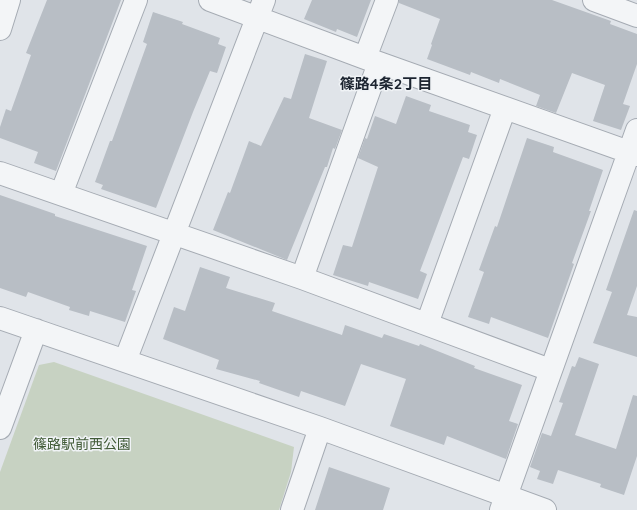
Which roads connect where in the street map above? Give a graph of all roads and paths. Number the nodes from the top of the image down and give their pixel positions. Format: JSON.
{"nodes":[{"id":1,"x":9,"y":0,"type":"edge"},
{"id":2,"x":136,"y":0,"type":"edge"},
{"id":3,"x":210,"y":0,"type":"edge"},
{"id":4,"x":387,"y":0,"type":"edge"},
{"id":5,"x":594,"y":0,"type":"edge"},
{"id":6,"x":260,"y":9,"type":"edge"},
{"id":7,"x":637,"y":16,"type":"edge"},
{"id":8,"x":0,"y":29,"type":"edge"},
{"id":9,"x":372,"y":61,"type":"junction"},
{"id":10,"x":505,"y":108,"type":"junction"},
{"id":11,"x":637,"y":130,"type":"edge"},
{"id":12,"x":633,"y":154,"type":"edge"},
{"id":13,"x":0,"y":173,"type":"edge"},
{"id":14,"x":61,"y":194,"type":"junction"},
{"id":15,"x":173,"y":234,"type":"junction"},
{"id":16,"x":302,"y":278,"type":"junction"},
{"id":17,"x":0,"y":318,"type":"edge"},
{"id":18,"x":427,"y":324,"type":"junction"},
{"id":19,"x":36,"y":330,"type":"junction"},
{"id":20,"x":125,"y":361,"type":"junction"},
{"id":21,"x":550,"y":370,"type":"junction"},
{"id":22,"x":0,"y":428,"type":"edge"},
{"id":23,"x":320,"y":428,"type":"junction"},
{"id":24,"x":503,"y":503,"type":"edge"},
{"id":25,"x":292,"y":510,"type":"edge"},
{"id":26,"x":545,"y":510,"type":"edge"}],
"edges":[{"from":1,"to":8,"type":"street"},
{"from":2,"to":14,"type":"street"},
{"from":3,"to":6,"type":"street"},
{"from":4,"to":9,"type":"street"},
{"from":5,"to":7,"type":"street"},
{"from":6,"to":9,"type":"street"},
{"from":6,"to":15,"type":"street"},
{"from":9,"to":10,"type":"street"},
{"from":9,"to":16,"type":"street"},
{"from":10,"to":12,"type":"street"},
{"from":10,"to":18,"type":"street"},
{"from":11,"to":12,"type":"street"},
{"from":12,"to":21,"type":"street"},
{"from":13,"to":14,"type":"street"},
{"from":14,"to":15,"type":"street"},
{"from":15,"to":16,"type":"street"},
{"from":15,"to":20,"type":"street"},
{"from":16,"to":18,"type":"street"},
{"from":17,"to":19,"type":"street"},
{"from":18,"to":21,"type":"street"},
{"from":19,"to":20,"type":"street"},
{"from":19,"to":22,"type":"street"},
{"from":20,"to":23,"type":"street"},
{"from":21,"to":24,"type":"street"},
{"from":23,"to":24,"type":"street"},
{"from":23,"to":25,"type":"street"},
{"from":24,"to":26,"type":"street"}]}
